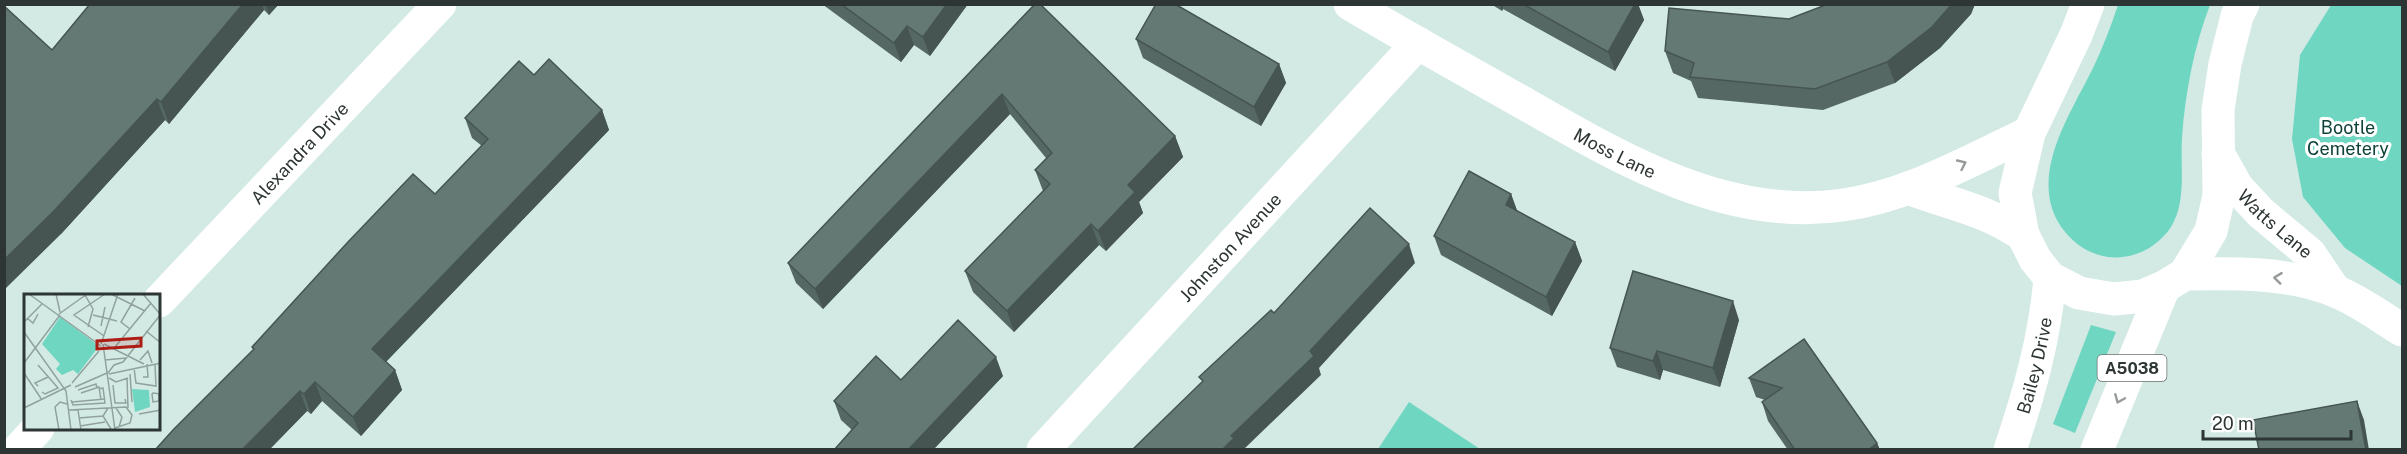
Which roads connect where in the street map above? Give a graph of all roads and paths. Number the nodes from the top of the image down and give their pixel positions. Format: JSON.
{"nodes":[{"id":1,"x":440,"y":4,"type":"edge"},
{"id":2,"x":1350,"y":4,"type":"edge"},
{"id":3,"x":2088,"y":4,"type":"edge"},
{"id":4,"x":2243,"y":4,"type":"edge"},
{"id":5,"x":1418,"y":43,"type":"junction"},
{"id":6,"x":2029,"y":133,"type":"junction"},
{"id":7,"x":2218,"y":153,"type":"junction"},
{"id":8,"x":1908,"y":188,"type":"junction"},
{"id":9,"x":2023,"y":235,"type":"junction"},
{"id":10,"x":2050,"y":278,"type":"junction"},
{"id":11,"x":2175,"y":280,"type":"junction"},
{"id":12,"x":2335,"y":291,"type":"junction"},
{"id":13,"x":160,"y":300,"type":"edge"},
{"id":14,"x":2403,"y":330,"type":"edge"},
{"id":15,"x":37,"y":430,"type":"edge"},
{"id":16,"x":18,"y":450,"type":"edge"},
{"id":17,"x":1043,"y":450,"type":"edge"},
{"id":18,"x":2010,"y":450,"type":"edge"},
{"id":19,"x":2097,"y":450,"type":"edge"}],
"edges":[{"from":1,"to":13,"type":"street","name":"Alexandra Drive"},
{"from":2,"to":5,"type":"street","name":"Moss Lane"},
{"from":3,"to":6,"type":"street"},
{"from":4,"to":7,"type":"street","number":"A5038"},
{"from":5,"to":8,"type":"street","name":"Moss Lane"},
{"from":5,"to":17,"type":"street","name":"Johnston Avenue"},
{"from":8,"to":6,"type":"street","name":"Moss Lane","one_way":true},
{"from":6,"to":9,"type":"street"},
{"from":7,"to":11,"type":"street","number":"A5038"},
{"from":7,"to":12,"type":"street","name":"Watts Lane"},
{"from":8,"to":9,"type":"street"},
{"from":9,"to":10,"type":"street"},
{"from":10,"to":11,"type":"street","name":"Watts Lane"},
{"from":10,"to":18,"type":"street","name":"Bailey Drive"},
{"from":12,"to":11,"type":"street","name":"Watts Lane","one_way":true},
{"from":11,"to":19,"type":"street","number":"A5038","one_way":true},
{"from":12,"to":14,"type":"street","name":"Watts Lane"},
{"from":15,"to":16,"type":"street"}]}
